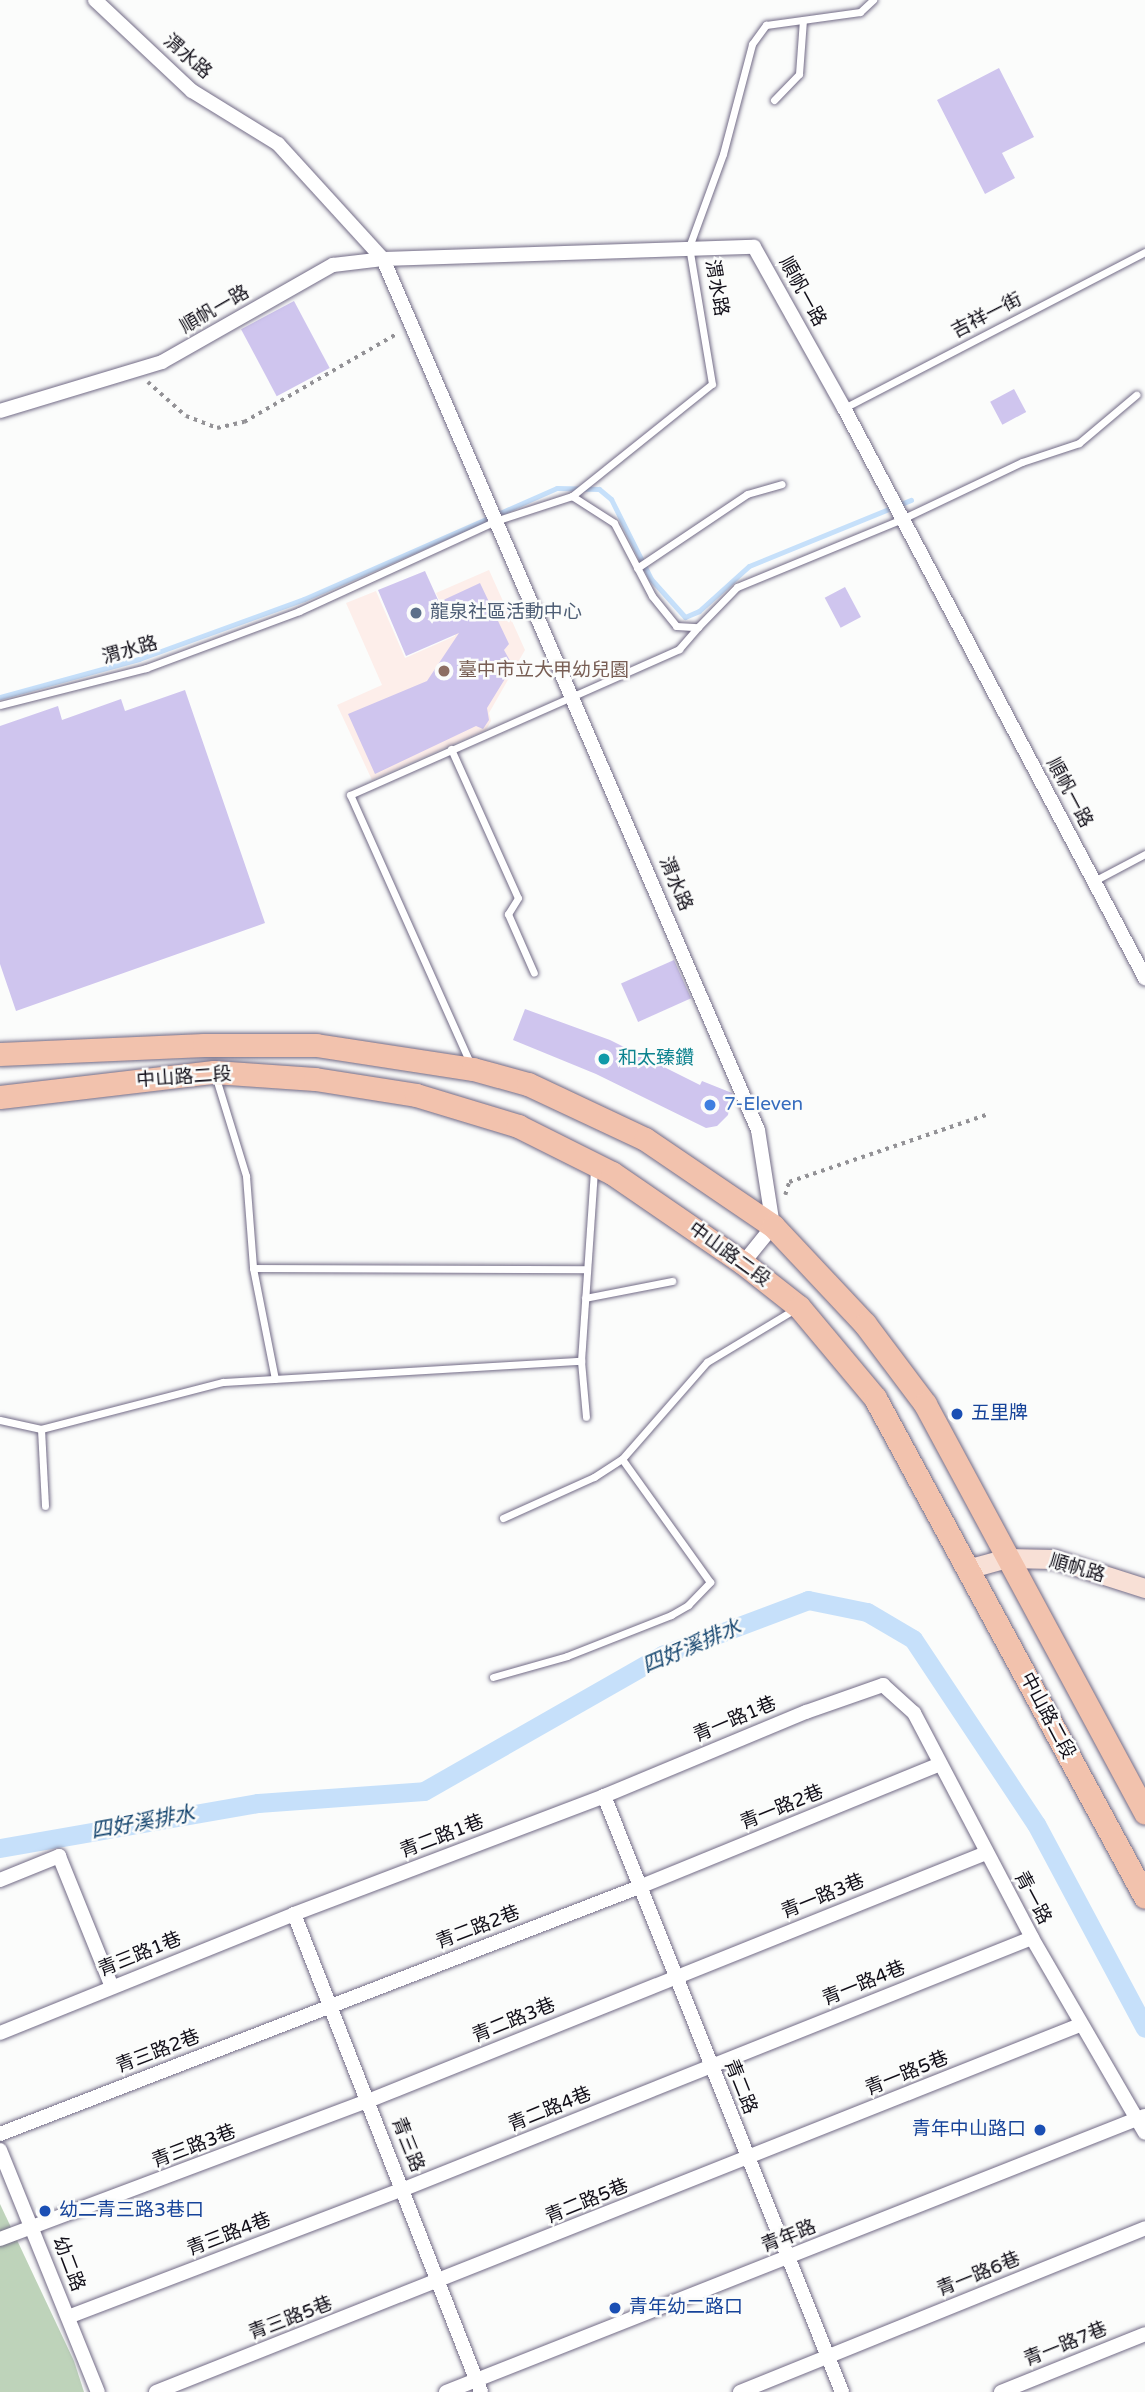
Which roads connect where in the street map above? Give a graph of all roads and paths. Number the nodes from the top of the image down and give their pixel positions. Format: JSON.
{"nodes":[{"id":1,"x":95,"y":0,"type":"edge"},
{"id":2,"x":873,"y":0,"type":"edge"},
{"id":3,"x":803,"y":20,"type":"junction"},
{"id":4,"x":774,"y":100,"type":"dead end"},
{"id":5,"x":689,"y":247,"type":"junction"},
{"id":6,"x":1145,"y":252,"type":"edge"},
{"id":7,"x":383,"y":259,"type":"junction"},
{"id":8,"x":412,"y":325,"type":"junction"},
{"id":9,"x":135,"y":370,"type":"junction"},
{"id":10,"x":1136,"y":395,"type":"dead end"},
{"id":11,"x":844,"y":408,"type":"junction"},
{"id":12,"x":0,"y":411,"type":"edge"},
{"id":13,"x":782,"y":484,"type":"dead end"},
{"id":14,"x":572,"y":496,"type":"junction"},
{"id":15,"x":902,"y":519,"type":"junction"},
{"id":16,"x":498,"y":520,"type":"junction"},
{"id":17,"x":637,"y":568,"type":"junction"},
{"id":18,"x":698,"y":627,"type":"junction"},
{"id":19,"x":573,"y":695,"type":"junction"},
{"id":20,"x":0,"y":705,"type":"edge"},
{"id":21,"x":451,"y":750,"type":"junction"},
{"id":22,"x":1145,"y":854,"type":"edge"},
{"id":23,"x":1094,"y":881,"type":"junction"},
{"id":24,"x":534,"y":973,"type":"dead end"},
{"id":25,"x":1145,"y":978,"type":"edge"},
{"id":26,"x":0,"y":1054,"type":"edge"},
{"id":27,"x":473,"y":1069,"type":"junction"},
{"id":28,"x":215,"y":1072,"type":"junction"},
{"id":29,"x":0,"y":1097,"type":"edge"},
{"id":30,"x":989,"y":1115,"type":"dead end"},
{"id":31,"x":595,"y":1165,"type":"junction"},
{"id":32,"x":773,"y":1226,"type":"junction"},
{"id":33,"x":743,"y":1263,"type":"junction"},
{"id":34,"x":253,"y":1268,"type":"junction"},
{"id":35,"x":587,"y":1269,"type":"junction"},
{"id":36,"x":672,"y":1281,"type":"dead end"},
{"id":37,"x":585,"y":1298,"type":"junction"},
{"id":38,"x":799,"y":1307,"type":"junction"},
{"id":39,"x":581,"y":1361,"type":"junction"},
{"id":40,"x":275,"y":1379,"type":"junction"},
{"id":41,"x":586,"y":1417,"type":"dead end"},
{"id":42,"x":0,"y":1420,"type":"edge"},
{"id":43,"x":41,"y":1429,"type":"junction"},
{"id":44,"x":622,"y":1460,"type":"junction"},
{"id":45,"x":46,"y":1506,"type":"dead end"},
{"id":46,"x":503,"y":1518,"type":"dead end"},
{"id":47,"x":1007,"y":1558,"type":"junction"},
{"id":48,"x":968,"y":1569,"type":"junction"},
{"id":49,"x":1145,"y":1588,"type":"edge"},
{"id":50,"x":492,"y":1677,"type":"dead end"},
{"id":51,"x":883,"y":1685,"type":"joint"},
{"id":52,"x":940,"y":1764,"type":"junction"},
{"id":53,"x":604,"y":1796,"type":"junction"},
{"id":54,"x":1145,"y":1812,"type":"edge"},
{"id":55,"x":986,"y":1853,"type":"junction"},
{"id":56,"x":0,"y":1880,"type":"edge"},
{"id":57,"x":639,"y":1887,"type":"junction"},
{"id":58,"x":1145,"y":1897,"type":"edge"},
{"id":59,"x":294,"y":1914,"type":"junction"},
{"id":60,"x":1032,"y":1938,"type":"junction"},
{"id":61,"x":674,"y":1977,"type":"junction"},
{"id":62,"x":112,"y":1987,"type":"junction"},
{"id":63,"x":330,"y":2006,"type":"junction"},
{"id":64,"x":1080,"y":2025,"type":"junction"},
{"id":65,"x":0,"y":2033,"type":"edge"},
{"id":66,"x":711,"y":2066,"type":"junction"},
{"id":67,"x":368,"y":2101,"type":"junction"},
{"id":68,"x":1141,"y":2117,"type":"edge"},
{"id":69,"x":1145,"y":2133,"type":"edge"},
{"id":70,"x":0,"y":2134,"type":"edge"},
{"id":71,"x":0,"y":2150,"type":"edge"},
{"id":72,"x":748,"y":2158,"type":"junction"},
{"id":73,"x":404,"y":2189,"type":"junction"},
{"id":74,"x":33,"y":2228,"type":"junction"},
{"id":75,"x":1145,"y":2228,"type":"edge"},
{"id":76,"x":0,"y":2239,"type":"edge"},
{"id":77,"x":787,"y":2259,"type":"junction"},
{"id":78,"x":440,"y":2281,"type":"junction"},
{"id":79,"x":68,"y":2317,"type":"junction"},
{"id":80,"x":1145,"y":2334,"type":"edge"},
{"id":81,"x":828,"y":2358,"type":"junction"},
{"id":82,"x":479,"y":2386,"type":"edge"},
{"id":83,"x":98,"y":2392,"type":"edge"},
{"id":84,"x":156,"y":2392,"type":"edge"},
{"id":85,"x":446,"y":2392,"type":"edge"},
{"id":86,"x":740,"y":2392,"type":"edge"},
{"id":87,"x":842,"y":2392,"type":"edge"},
{"id":88,"x":1000,"y":2392,"type":"edge"}],
"edges":[{"from":1,"to":7,"type":"street","name":"渭水路"},
{"from":2,"to":3,"type":"lane","name":"渭水路"},
{"from":3,"to":4,"type":"lane"},
{"from":3,"to":5,"type":"lane","name":"渭水路"},
{"from":5,"to":7,"type":"street","name":"順帆一路"},
{"from":5,"to":11,"type":"street","name":"順帆一路"},
{"from":5,"to":14,"type":"lane","name":"渭水路"},
{"from":6,"to":11,"type":"lane","name":"吉祥一街"},
{"from":7,"to":8,"type":"street","name":"渭水路"},
{"from":7,"to":9,"type":"street","name":"順帆一路"},
{"from":8,"to":9,"type":"path"},
{"from":8,"to":16,"type":"street","name":"渭水路"},
{"from":9,"to":12,"type":"street","name":"順帆一路"},
{"from":10,"to":15,"type":"lane"},
{"from":11,"to":15,"type":"street","name":"順帆一路"},
{"from":13,"to":17,"type":"lane"},
{"from":14,"to":16,"type":"lane","name":"渭水路"},
{"from":14,"to":17,"type":"lane"},
{"from":15,"to":18,"type":"lane"},
{"from":15,"to":23,"type":"street","name":"順帆一路"},
{"from":16,"to":19,"type":"street","name":"渭水路"},
{"from":16,"to":20,"type":"lane","name":"渭水路"},
{"from":17,"to":18,"type":"lane"},
{"from":18,"to":19,"type":"lane"},
{"from":19,"to":21,"type":"lane"},
{"from":19,"to":32,"type":"street","name":"渭水路"},
{"from":21,"to":24,"type":"lane"},
{"from":21,"to":27,"type":"lane"},
{"from":22,"to":23,"type":"lane"},
{"from":23,"to":25,"type":"street","name":"順帆一路"},
{"from":26,"to":27,"type":"main road","name":"中山路二段"},
{"from":27,"to":32,"type":"main road","name":"中山路二段"},
{"from":28,"to":29,"type":"main road","name":"中山路二段"},
{"from":28,"to":31,"type":"main road","name":"中山路二段"},
{"from":28,"to":34,"type":"lane"},
{"from":30,"to":32,"type":"path"},
{"from":31,"to":33,"type":"main road","name":"中山路二段"},
{"from":31,"to":35,"type":"lane"},
{"from":32,"to":33,"type":"street"},
{"from":32,"to":47,"type":"main road","name":"中山路二段"},
{"from":33,"to":38,"type":"main road","name":"中山路二段"},
{"from":34,"to":35,"type":"lane"},
{"from":34,"to":40,"type":"lane"},
{"from":35,"to":37,"type":"lane"},
{"from":36,"to":37,"type":"lane"},
{"from":37,"to":39,"type":"lane"},
{"from":38,"to":44,"type":"lane"},
{"from":38,"to":48,"type":"main road","name":"中山路二段"},
{"from":39,"to":40,"type":"lane"},
{"from":39,"to":41,"type":"lane"},
{"from":40,"to":43,"type":"lane"},
{"from":42,"to":43,"type":"lane"},
{"from":43,"to":45,"type":"lane"},
{"from":44,"to":46,"type":"lane"},
{"from":44,"to":50,"type":"lane"},
{"from":47,"to":48,"type":"street","name":"順帆路"},
{"from":47,"to":49,"type":"street","name":"順帆路"},
{"from":47,"to":54,"type":"main road","name":"中山路二段"},
{"from":48,"to":58,"type":"main road","name":"中山路二段"},
{"from":51,"to":52,"type":"street","name":"青一路"},
{"from":51,"to":53,"type":"street","name":"青一路1巷"},
{"from":52,"to":55,"type":"street","name":"青一路"},
{"from":52,"to":57,"type":"street","name":"青一路2巷"},
{"from":53,"to":57,"type":"street","name":"青二路"},
{"from":53,"to":59,"type":"street","name":"青二路1巷"},
{"from":55,"to":60,"type":"street","name":"青一路"},
{"from":55,"to":61,"type":"street","name":"青一路3巷"},
{"from":56,"to":62,"type":"street"},
{"from":57,"to":61,"type":"street","name":"青二路"},
{"from":57,"to":63,"type":"street","name":"青二路2巷"},
{"from":59,"to":62,"type":"street","name":"青三路1巷"},
{"from":59,"to":63,"type":"street","name":"青三路"},
{"from":60,"to":64,"type":"street","name":"青一路"},
{"from":60,"to":66,"type":"street","name":"青一路4巷"},
{"from":61,"to":66,"type":"street","name":"青二路"},
{"from":61,"to":67,"type":"street","name":"青二路3巷"},
{"from":62,"to":65,"type":"street","name":"青三路1巷"},
{"from":63,"to":67,"type":"street","name":"青三路"},
{"from":63,"to":70,"type":"street","name":"青三路2巷"},
{"from":64,"to":68,"type":"street","name":"青一路"},
{"from":64,"to":72,"type":"street","name":"青一路5巷"},
{"from":66,"to":72,"type":"street","name":"青二路"},
{"from":66,"to":73,"type":"street","name":"青二路4巷"},
{"from":67,"to":73,"type":"street","name":"青三路"},
{"from":67,"to":74,"type":"street","name":"青三路3巷"},
{"from":68,"to":69,"type":"street","name":"青一路"},
{"from":68,"to":77,"type":"street","name":"青年路"},
{"from":71,"to":74,"type":"street","name":"幼二路"},
{"from":72,"to":77,"type":"street","name":"青二路"},
{"from":72,"to":78,"type":"street","name":"青二路5巷"},
{"from":73,"to":78,"type":"street","name":"青三路"},
{"from":73,"to":79,"type":"street","name":"青三路4巷"},
{"from":74,"to":76,"type":"street","name":"青三路3巷"},
{"from":74,"to":79,"type":"street","name":"幼二路"},
{"from":75,"to":81,"type":"street","name":"青一路6巷"},
{"from":77,"to":81,"type":"street","name":"青二路"},
{"from":77,"to":82,"type":"street","name":"青年路"},
{"from":78,"to":82,"type":"street","name":"青三路"},
{"from":78,"to":84,"type":"street","name":"青三路5巷"},
{"from":79,"to":83,"type":"street","name":"幼二路"},
{"from":80,"to":88,"type":"street","name":"青一路7巷"},
{"from":81,"to":86,"type":"street","name":"青一路6巷"},
{"from":81,"to":87,"type":"street","name":"青二路"},
{"from":82,"to":85,"type":"street","name":"青年路"}]}
